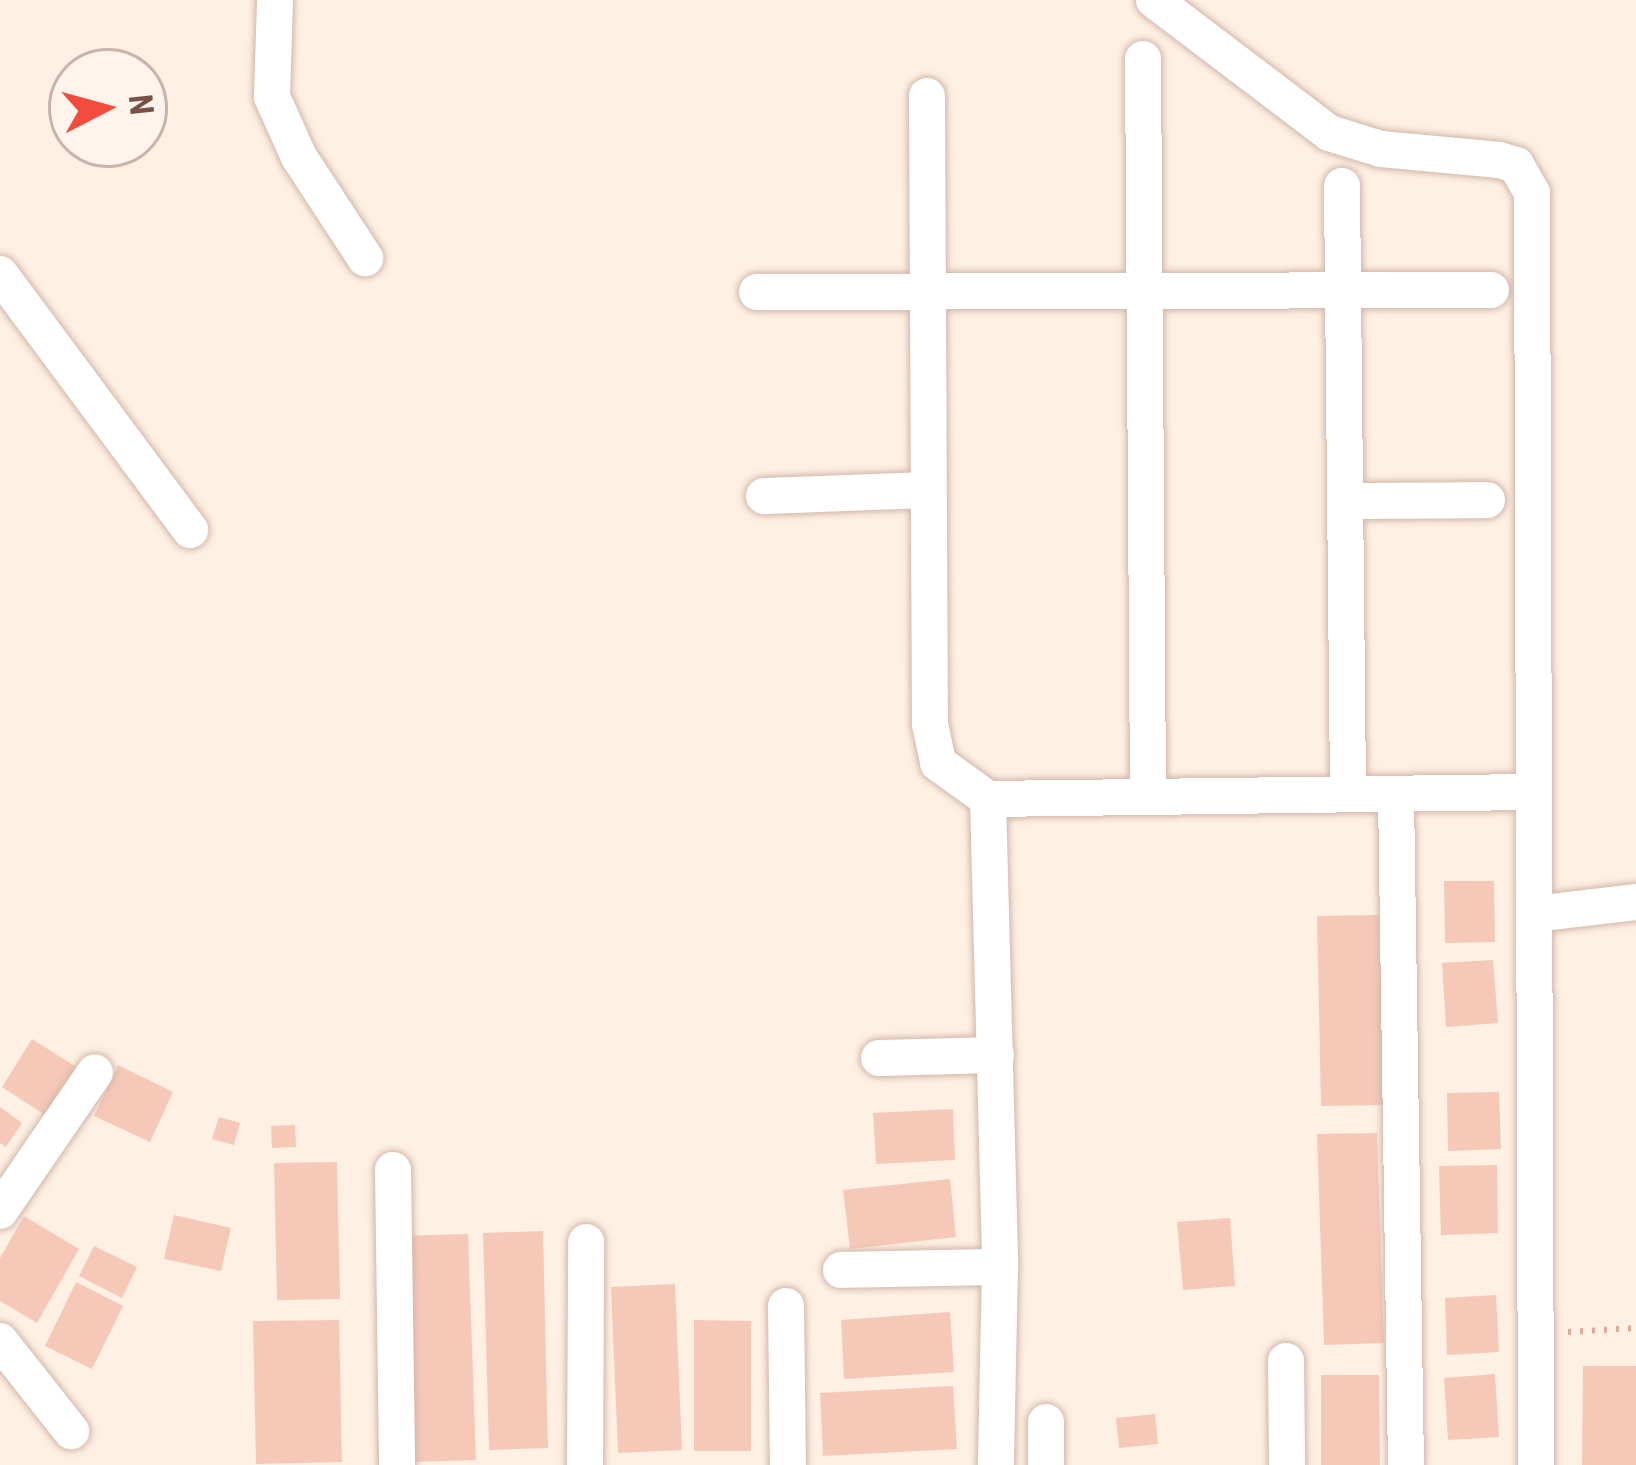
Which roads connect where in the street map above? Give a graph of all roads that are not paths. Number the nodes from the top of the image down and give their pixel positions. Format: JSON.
{"nodes":[{"id":1,"x":275,"y":0,"type":"edge"},
{"id":2,"x":1154,"y":0,"type":"edge"},
{"id":3,"x":1143,"y":59,"type":"dead end"},
{"id":4,"x":927,"y":96,"type":"dead end"},
{"id":5,"x":1342,"y":186,"type":"dead end"},
{"id":6,"x":364,"y":258,"type":"dead end"},
{"id":7,"x":0,"y":274,"type":"edge"},
{"id":8,"x":1491,"y":290,"type":"dead end"},
{"id":9,"x":757,"y":292,"type":"dead end"},
{"id":10,"x":928,"y":293,"type":"junction"},
{"id":11,"x":1140,"y":293,"type":"junction"},
{"id":12,"x":1343,"y":294,"type":"junction"},
{"id":13,"x":928,"y":490,"type":"junction"},
{"id":14,"x":764,"y":496,"type":"dead end"},
{"id":15,"x":1487,"y":500,"type":"dead end"},
{"id":16,"x":1346,"y":501,"type":"junction"},
{"id":17,"x":190,"y":530,"type":"dead end"},
{"id":18,"x":1528,"y":792,"type":"junction"},
{"id":19,"x":1348,"y":794,"type":"junction"},
{"id":20,"x":1396,"y":794,"type":"junction"},
{"id":21,"x":1148,"y":795,"type":"junction"},
{"id":22,"x":988,"y":799,"type":"junction"},
{"id":23,"x":1636,"y":902,"type":"edge"},
{"id":24,"x":1534,"y":914,"type":"junction"},
{"id":25,"x":996,"y":1055,"type":"junction"},
{"id":26,"x":879,"y":1058,"type":"dead end"},
{"id":27,"x":95,"y":1072,"type":"dead end"},
{"id":28,"x":393,"y":1170,"type":"dead end"},
{"id":29,"x":0,"y":1211,"type":"edge"},
{"id":30,"x":586,"y":1243,"type":"dead end"},
{"id":31,"x":1000,"y":1267,"type":"junction"},
{"id":32,"x":842,"y":1270,"type":"dead end"},
{"id":33,"x":786,"y":1306,"type":"dead end"},
{"id":34,"x":0,"y":1340,"type":"edge"},
{"id":35,"x":1286,"y":1360,"type":"dead end"},
{"id":36,"x":1046,"y":1422,"type":"dead end"},
{"id":37,"x":70,"y":1431,"type":"dead end"},
{"id":38,"x":397,"y":1465,"type":"edge"},
{"id":39,"x":585,"y":1465,"type":"edge"},
{"id":40,"x":788,"y":1465,"type":"edge"},
{"id":41,"x":996,"y":1465,"type":"edge"},
{"id":42,"x":1046,"y":1465,"type":"edge"},
{"id":43,"x":1288,"y":1465,"type":"edge"},
{"id":44,"x":1406,"y":1465,"type":"edge"},
{"id":45,"x":1536,"y":1465,"type":"edge"}],
"edges":[{"from":1,"to":6,"type":"street"},
{"from":2,"to":18,"type":"street"},
{"from":3,"to":11,"type":"street"},
{"from":4,"to":10,"type":"street"},
{"from":5,"to":12,"type":"street"},
{"from":7,"to":17,"type":"street"},
{"from":8,"to":12,"type":"street"},
{"from":9,"to":10,"type":"street"},
{"from":10,"to":11,"type":"street"},
{"from":10,"to":13,"type":"street"},
{"from":11,"to":12,"type":"street"},
{"from":11,"to":21,"type":"street"},
{"from":12,"to":16,"type":"street"},
{"from":13,"to":14,"type":"street"},
{"from":13,"to":22,"type":"street"},
{"from":15,"to":16,"type":"street"},
{"from":16,"to":19,"type":"street"},
{"from":18,"to":20,"type":"street"},
{"from":18,"to":24,"type":"street"},
{"from":19,"to":20,"type":"street"},
{"from":19,"to":21,"type":"street"},
{"from":20,"to":44,"type":"street"},
{"from":21,"to":22,"type":"street"},
{"from":22,"to":25,"type":"street"},
{"from":23,"to":24,"type":"street"},
{"from":24,"to":45,"type":"street"},
{"from":25,"to":26,"type":"street"},
{"from":25,"to":31,"type":"street"},
{"from":27,"to":29,"type":"street"},
{"from":28,"to":38,"type":"street"},
{"from":30,"to":39,"type":"street"},
{"from":31,"to":32,"type":"street"},
{"from":31,"to":41,"type":"street"},
{"from":33,"to":40,"type":"street"},
{"from":34,"to":37,"type":"street"},
{"from":35,"to":43,"type":"street"},
{"from":36,"to":42,"type":"street"}]}
